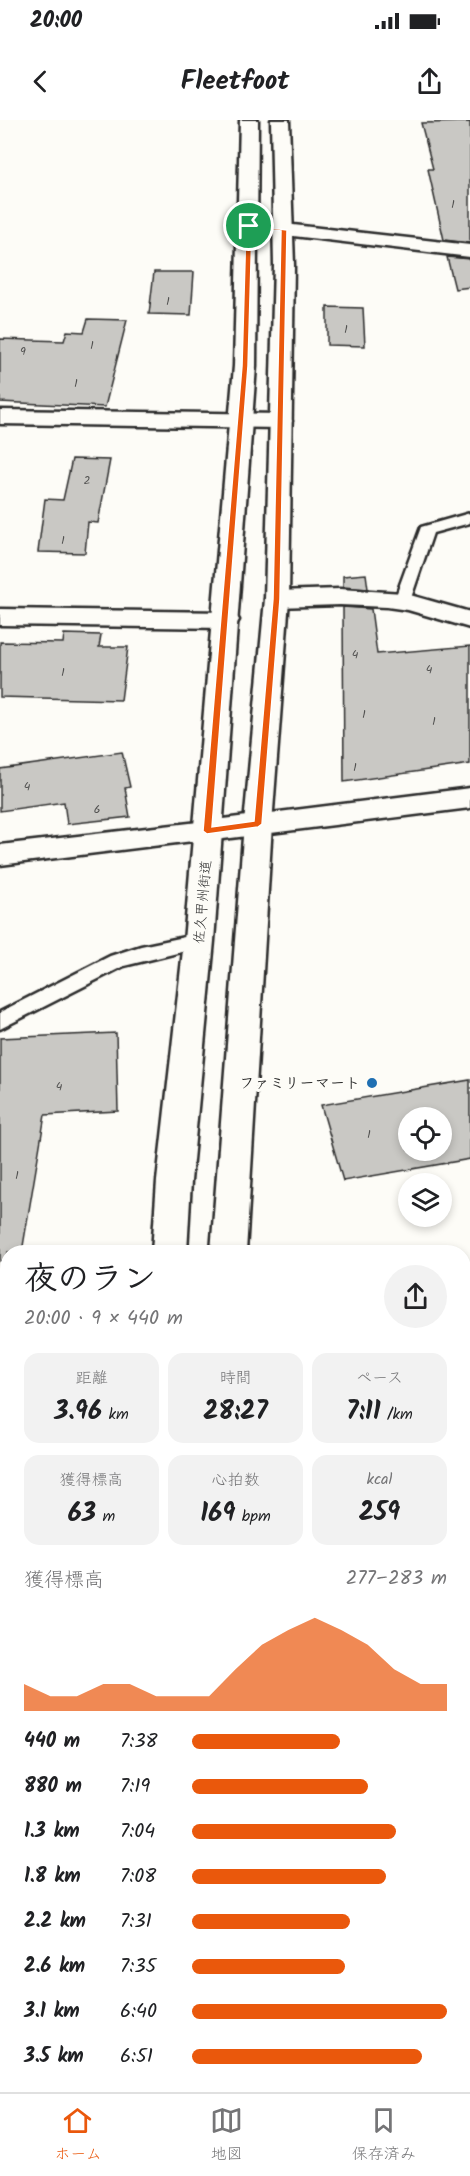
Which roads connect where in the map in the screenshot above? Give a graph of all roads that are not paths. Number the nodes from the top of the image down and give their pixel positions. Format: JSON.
{"nodes":[{"id":1,"x":249,"y":120,"type":"edge"},
{"id":2,"x":280,"y":120,"type":"edge"},
{"id":3,"x":249,"y":226,"type":"junction"},
{"id":4,"x":284,"y":230,"type":"junction"},
{"id":5,"x":470,"y":251,"type":"edge"},
{"id":6,"x":1,"y":416,"type":"edge"},
{"id":7,"x":241,"y":419,"type":"junction"},
{"id":8,"x":281,"y":421,"type":"junction"},
{"id":9,"x":470,"y":518,"type":"edge"},
{"id":10,"x":277,"y":599,"type":"junction"},
{"id":11,"x":402,"y":601,"type":"junction"},
{"id":12,"x":0,"y":617,"type":"edge"},
{"id":13,"x":226,"y":620,"type":"junction"},
{"id":14,"x":470,"y":620,"type":"edge"},
{"id":15,"x":470,"y":798,"type":"edge"},
{"id":16,"x":258,"y":824,"type":"junction"},
{"id":17,"x":207,"y":831,"type":"junction"},
{"id":18,"x":0,"y":855,"type":"edge"},
{"id":19,"x":199,"y":941,"type":"junction"},
{"id":20,"x":0,"y":1021,"type":"edge"},
{"id":21,"x":169,"y":1245,"type":"edge"},
{"id":22,"x":228,"y":1245,"type":"edge"}],
"edges":[{"from":1,"to":3,"type":"main road","name":"佐久甲州街道"},
{"from":2,"to":4,"type":"main road"},
{"from":3,"to":4,"type":"main road"},
{"from":3,"to":7,"type":"main road","name":"佐久甲州街道"},
{"from":4,"to":5,"type":"main road"},
{"from":4,"to":8,"type":"main road"},
{"from":6,"to":7,"type":"main road"},
{"from":7,"to":8,"type":"main road"},
{"from":7,"to":13,"type":"main road","name":"佐久甲州街道"},
{"from":8,"to":10,"type":"main road"},
{"from":9,"to":11,"type":"lane"},
{"from":10,"to":11,"type":"main road"},
{"from":10,"to":16,"type":"main road"},
{"from":11,"to":14,"type":"main road"},
{"from":12,"to":13,"type":"main road"},
{"from":13,"to":17,"type":"main road","name":"佐久甲州街道"},
{"from":15,"to":16,"type":"main road"},
{"from":16,"to":17,"type":"main road"},
{"from":16,"to":22,"type":"main road"},
{"from":17,"to":18,"type":"main road"},
{"from":17,"to":19,"type":"main road","name":"佐久甲州街道"},
{"from":19,"to":20,"type":"lane"},
{"from":19,"to":21,"type":"main road","name":"佐久甲州街道"}]}
